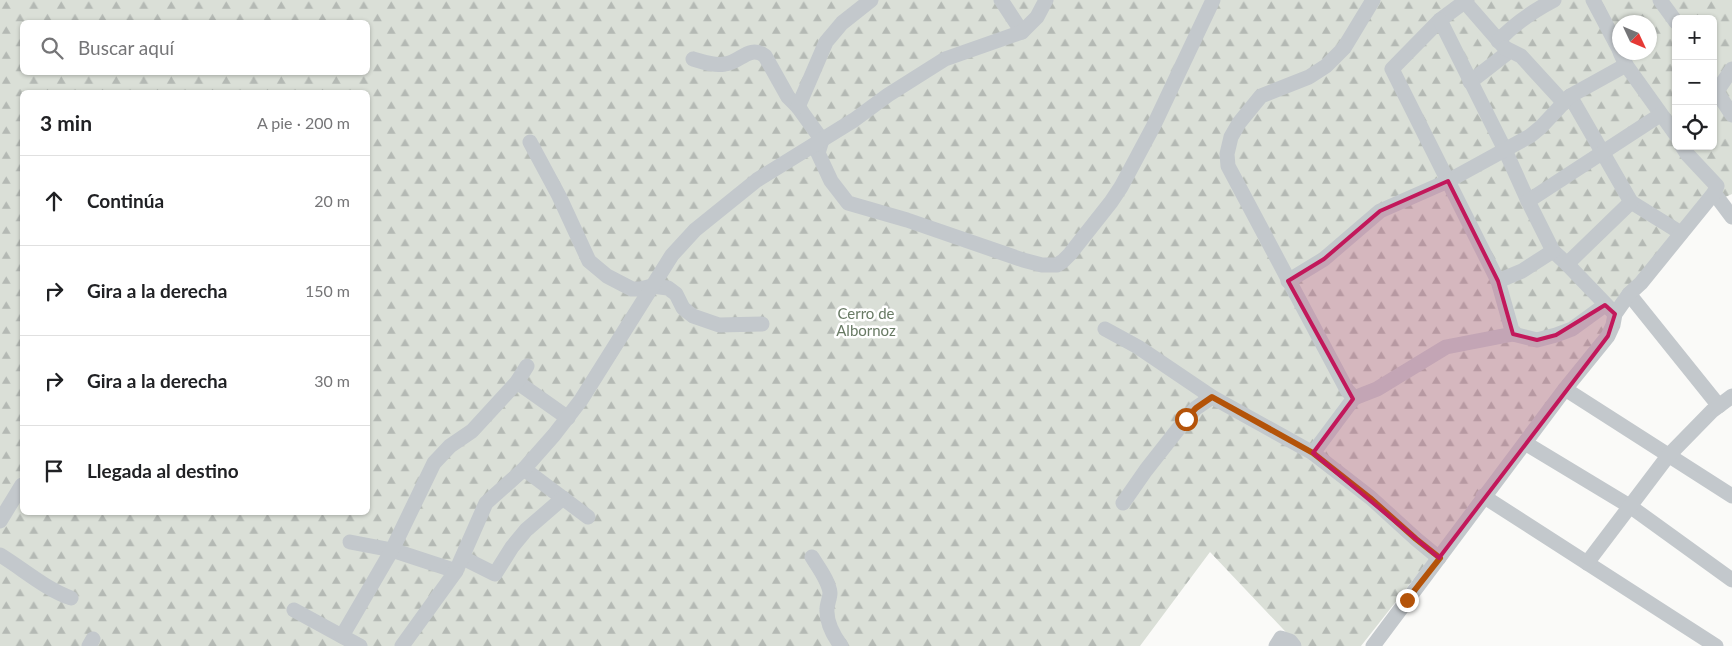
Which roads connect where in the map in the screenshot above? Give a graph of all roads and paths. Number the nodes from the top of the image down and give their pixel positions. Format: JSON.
{"nodes":[{"id":1,"x":871,"y":0,"type":"edge"},
{"id":2,"x":1001,"y":0,"type":"edge"},
{"id":3,"x":1046,"y":0,"type":"edge"},
{"id":4,"x":1213,"y":0,"type":"edge"},
{"id":5,"x":1373,"y":0,"type":"edge"},
{"id":6,"x":1554,"y":0,"type":"edge"},
{"id":7,"x":1593,"y":0,"type":"edge"},
{"id":8,"x":1660,"y":0,"type":"edge"},
{"id":9,"x":1466,"y":1,"type":"edge"},
{"id":10,"x":1672,"y":16,"type":"edge"},
{"id":11,"x":1440,"y":20,"type":"junction"},
{"id":12,"x":1022,"y":32,"type":"junction"},
{"id":13,"x":1612,"y":37,"type":"edge"},
{"id":14,"x":1501,"y":44,"type":"junction"},
{"id":15,"x":693,"y":59,"type":"dead end"},
{"id":16,"x":1617,"y":60,"type":"edge"},
{"id":17,"x":1625,"y":60,"type":"edge"},
{"id":18,"x":1732,"y":69,"type":"edge"},
{"id":19,"x":1470,"y":82,"type":"junction"},
{"id":20,"x":1717,"y":88,"type":"edge"},
{"id":21,"x":1717,"y":96,"type":"edge"},
{"id":22,"x":1567,"y":99,"type":"junction"},
{"id":23,"x":798,"y":107,"type":"junction"},
{"id":24,"x":1660,"y":114,"type":"junction"},
{"id":25,"x":1732,"y":115,"type":"edge"},
{"id":26,"x":1672,"y":130,"type":"edge"},
{"id":27,"x":822,"y":140,"type":"junction"},
{"id":28,"x":530,"y":142,"type":"dead end"},
{"id":29,"x":1505,"y":150,"type":"junction"},
{"id":30,"x":1685,"y":150,"type":"edge"},
{"id":31,"x":1603,"y":152,"type":"junction"},
{"id":32,"x":1448,"y":181,"type":"junction"},
{"id":33,"x":1714,"y":193,"type":"junction"},
{"id":34,"x":1528,"y":200,"type":"junction"},
{"id":35,"x":1631,"y":202,"type":"junction"},
{"id":36,"x":1732,"y":216,"type":"edge"},
{"id":37,"x":1681,"y":233,"type":"junction"},
{"id":38,"x":1553,"y":251,"type":"junction"},
{"id":39,"x":1567,"y":264,"type":"junction"},
{"id":40,"x":1288,"y":280,"type":"junction"},
{"id":41,"x":1498,"y":281,"type":"junction"},
{"id":42,"x":652,"y":286,"type":"junction"},
{"id":43,"x":1629,"y":294,"type":"junction"},
{"id":44,"x":1610,"y":309,"type":"junction"},
{"id":45,"x":762,"y":324,"type":"dead end"},
{"id":46,"x":1105,"y":329,"type":"dead end"},
{"id":47,"x":1513,"y":334,"type":"junction"},
{"id":48,"x":526,"y":366,"type":"dead end"},
{"id":49,"x":516,"y":382,"type":"junction"},
{"id":50,"x":1565,"y":389,"type":"junction"},
{"id":51,"x":1732,"y":396,"type":"edge"},
{"id":52,"x":1212,"y":397,"type":"junction"},
{"id":53,"x":1354,"y":398,"type":"junction"},
{"id":54,"x":1719,"y":406,"type":"junction"},
{"id":55,"x":568,"y":418,"type":"junction"},
{"id":56,"x":1525,"y":443,"type":"junction"},
{"id":57,"x":1313,"y":453,"type":"junction"},
{"id":58,"x":1668,"y":456,"type":"junction"},
{"id":59,"x":524,"y":469,"type":"junction"},
{"id":60,"x":20,"y":488,"type":"edge"},
{"id":61,"x":1483,"y":496,"type":"junction"},
{"id":62,"x":1732,"y":496,"type":"edge"},
{"id":63,"x":563,"y":498,"type":"junction"},
{"id":64,"x":1124,"y":504,"type":"dead end"},
{"id":65,"x":1630,"y":507,"type":"junction"},
{"id":66,"x":588,"y":517,"type":"dead end"},
{"id":67,"x":0,"y":521,"type":"edge"},
{"id":68,"x":350,"y":542,"type":"dead end"},
{"id":69,"x":392,"y":550,"type":"junction"},
{"id":70,"x":0,"y":555,"type":"edge"},
{"id":71,"x":812,"y":557,"type":"dead end"},
{"id":72,"x":1440,"y":558,"type":"junction"},
{"id":73,"x":1587,"y":563,"type":"junction"},
{"id":74,"x":460,"y":564,"type":"junction"},
{"id":75,"x":1732,"y":580,"type":"edge"},
{"id":76,"x":71,"y":598,"type":"dead end"},
{"id":77,"x":294,"y":610,"type":"dead end"},
{"id":78,"x":350,"y":642,"type":"edge"},
{"id":79,"x":402,"y":646,"type":"edge"},
{"id":80,"x":841,"y":646,"type":"edge"},
{"id":81,"x":1276,"y":646,"type":"edge"},
{"id":82,"x":1294,"y":646,"type":"edge"},
{"id":83,"x":1373,"y":646,"type":"edge"},
{"id":84,"x":1716,"y":646,"type":"edge"}],
"edges":[{"from":1,"to":23,"type":"street"},
{"from":2,"to":12,"type":"street"},
{"from":3,"to":12,"type":"street"},
{"from":4,"to":27,"type":"street"},
{"from":5,"to":40,"type":"street"},
{"from":6,"to":14,"type":"street"},
{"from":7,"to":13,"type":"street"},
{"from":8,"to":10,"type":"street"},
{"from":9,"to":11,"type":"street"},
{"from":9,"to":14,"type":"street"},
{"from":11,"to":19,"type":"street"},
{"from":11,"to":32,"type":"street"},
{"from":12,"to":27,"type":"street"},
{"from":14,"to":19,"type":"street"},
{"from":14,"to":22,"type":"street"},
{"from":15,"to":23,"type":"street"},
{"from":16,"to":22,"type":"street"},
{"from":17,"to":24,"type":"street"},
{"from":18,"to":20,"type":"street"},
{"from":19,"to":29,"type":"street"},
{"from":21,"to":25,"type":"street"},
{"from":22,"to":29,"type":"street"},
{"from":22,"to":31,"type":"street"},
{"from":23,"to":27,"type":"street"},
{"from":24,"to":26,"type":"street"},
{"from":24,"to":31,"type":"street"},
{"from":27,"to":42,"type":"street"},
{"from":28,"to":42,"type":"street"},
{"from":29,"to":32,"type":"street"},
{"from":29,"to":34,"type":"street"},
{"from":30,"to":33,"type":"street"},
{"from":31,"to":34,"type":"street"},
{"from":31,"to":35,"type":"street"},
{"from":32,"to":40,"type":"street"},
{"from":32,"to":41,"type":"street"},
{"from":33,"to":36,"type":"street"},
{"from":33,"to":37,"type":"street"},
{"from":34,"to":38,"type":"street"},
{"from":35,"to":37,"type":"street"},
{"from":35,"to":39,"type":"street"},
{"from":37,"to":43,"type":"street"},
{"from":38,"to":39,"type":"street"},
{"from":38,"to":41,"type":"street"},
{"from":39,"to":44,"type":"street"},
{"from":40,"to":53,"type":"street"},
{"from":41,"to":47,"type":"street"},
{"from":42,"to":45,"type":"street"},
{"from":42,"to":55,"type":"street"},
{"from":43,"to":44,"type":"street"},
{"from":43,"to":54,"type":"street"},
{"from":44,"to":47,"type":"street"},
{"from":44,"to":50,"type":"street"},
{"from":46,"to":52,"type":"street"},
{"from":47,"to":53,"type":"street"},
{"from":48,"to":49,"type":"street"},
{"from":49,"to":55,"type":"street"},
{"from":49,"to":69,"type":"street"},
{"from":50,"to":56,"type":"street"},
{"from":50,"to":58,"type":"street"},
{"from":51,"to":54,"type":"street"},
{"from":52,"to":57,"type":"street"},
{"from":52,"to":64,"type":"street"},
{"from":53,"to":57,"type":"street"},
{"from":54,"to":58,"type":"street"},
{"from":55,"to":59,"type":"street"},
{"from":56,"to":61,"type":"street"},
{"from":56,"to":65,"type":"street"},
{"from":57,"to":72,"type":"street"},
{"from":58,"to":62,"type":"street"},
{"from":58,"to":65,"type":"street"},
{"from":59,"to":63,"type":"street"},
{"from":59,"to":74,"type":"street"},
{"from":60,"to":67,"type":"street"},
{"from":61,"to":72,"type":"street"},
{"from":61,"to":73,"type":"street"},
{"from":63,"to":66,"type":"street"},
{"from":63,"to":74,"type":"street"},
{"from":65,"to":73,"type":"street"},
{"from":65,"to":75,"type":"street"},
{"from":68,"to":69,"type":"street"},
{"from":69,"to":74,"type":"street"},
{"from":69,"to":78,"type":"street"},
{"from":70,"to":76,"type":"street"},
{"from":71,"to":80,"type":"street"},
{"from":72,"to":83,"type":"street"},
{"from":73,"to":84,"type":"street"},
{"from":74,"to":79,"type":"street"},
{"from":77,"to":78,"type":"street"},
{"from":81,"to":82,"type":"street"}]}
